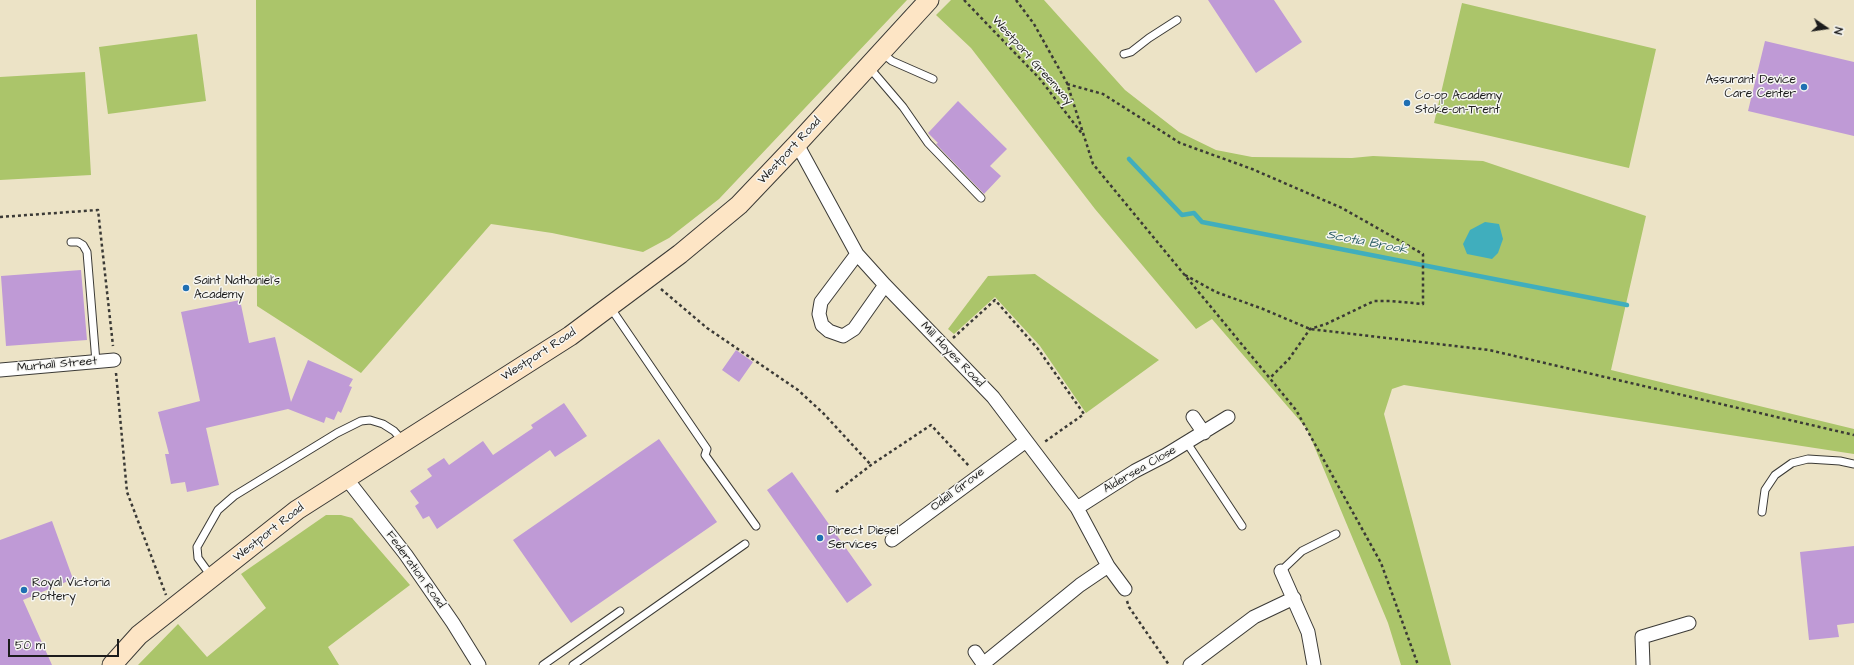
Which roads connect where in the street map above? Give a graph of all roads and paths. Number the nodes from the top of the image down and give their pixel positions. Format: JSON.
{"nodes":[{"id":1,"x":929,"y":0,"type":"edge"},
{"id":2,"x":964,"y":0,"type":"edge"},
{"id":3,"x":1016,"y":0,"type":"edge"},
{"id":4,"x":1178,"y":20,"type":"dead end"},
{"id":5,"x":1124,"y":54,"type":"dead end"},
{"id":6,"x":874,"y":59,"type":"junction"},
{"id":7,"x":933,"y":79,"type":"dead end"},
{"id":8,"x":1067,"y":83,"type":"junction"},
{"id":9,"x":1085,"y":137,"type":"junction"},
{"id":10,"x":797,"y":144,"type":"junction"},
{"id":11,"x":981,"y":198,"type":"dead end"},
{"id":12,"x":71,"y":242,"type":"dead end"},
{"id":13,"x":857,"y":254,"type":"junction"},
{"id":14,"x":1183,"y":274,"type":"junction"},
{"id":15,"x":648,"y":278,"type":"junction"},
{"id":16,"x":885,"y":285,"type":"junction"},
{"id":17,"x":610,"y":306,"type":"junction"},
{"id":18,"x":1310,"y":329,"type":"junction"},
{"id":19,"x":944,"y":346,"type":"junction"},
{"id":20,"x":114,"y":360,"type":"dead end"},
{"id":21,"x":96,"y":362,"type":"junction"},
{"id":22,"x":0,"y":370,"type":"edge"},
{"id":23,"x":1270,"y":378,"type":"junction"},
{"id":24,"x":1228,"y":416,"type":"dead end"},
{"id":25,"x":1193,"y":417,"type":"dead end"},
{"id":26,"x":1204,"y":432,"type":"junction"},
{"id":27,"x":1854,"y":435,"type":"edge"},
{"id":28,"x":403,"y":441,"type":"junction"},
{"id":29,"x":1187,"y":443,"type":"junction"},
{"id":30,"x":1029,"y":445,"type":"junction"},
{"id":31,"x":1854,"y":464,"type":"edge"},
{"id":32,"x":871,"y":465,"type":"junction"},
{"id":33,"x":977,"y":476,"type":"junction"},
{"id":34,"x":346,"y":478,"type":"junction"},
{"id":35,"x":836,"y":492,"type":"dead end"},
{"id":36,"x":1077,"y":508,"type":"junction"},
{"id":37,"x":1762,"y":512,"type":"dead end"},
{"id":38,"x":756,"y":526,"type":"dead end"},
{"id":39,"x":1242,"y":526,"type":"dead end"},
{"id":40,"x":1336,"y":534,"type":"dead end"},
{"id":41,"x":892,"y":540,"type":"dead end"},
{"id":42,"x":745,"y":544,"type":"dead end"},
{"id":43,"x":1108,"y":566,"type":"junction"},
{"id":44,"x":1281,"y":571,"type":"joint"},
{"id":45,"x":212,"y":578,"type":"junction"},
{"id":46,"x":1125,"y":589,"type":"joint"},
{"id":47,"x":1294,"y":598,"type":"junction"},
{"id":48,"x":620,"y":611,"type":"dead end"},
{"id":49,"x":1689,"y":623,"type":"dead end"},
{"id":50,"x":975,"y":652,"type":"dead end"},
{"id":51,"x":983,"y":664,"type":"edge"},
{"id":52,"x":112,"y":665,"type":"edge"},
{"id":53,"x":479,"y":665,"type":"edge"},
{"id":54,"x":543,"y":665,"type":"edge"},
{"id":55,"x":573,"y":665,"type":"edge"},
{"id":56,"x":1169,"y":665,"type":"edge"},
{"id":57,"x":1190,"y":665,"type":"edge"},
{"id":58,"x":1314,"y":665,"type":"edge"},
{"id":59,"x":1418,"y":665,"type":"edge"},
{"id":60,"x":1643,"y":665,"type":"edge"}],
"edges":[{"from":1,"to":6,"type":"street","name":"Westport Road"},
{"from":2,"to":9,"type":"path","name":"Westport Greenway"},
{"from":3,"to":8,"type":"path"},
{"from":4,"to":5,"type":"lane"},
{"from":6,"to":7,"type":"lane"},
{"from":6,"to":10,"type":"street","name":"Westport Road"},
{"from":6,"to":11,"type":"lane"},
{"from":8,"to":9,"type":"path"},
{"from":8,"to":18,"type":"path"},
{"from":9,"to":14,"type":"path"},
{"from":10,"to":13,"type":"street","name":"Mill Hayes Road"},
{"from":10,"to":15,"type":"street","name":"Westport Road"},
{"from":12,"to":21,"type":"lane"},
{"from":13,"to":16,"type":"street","name":"Mill Hayes Road"},
{"from":13,"to":16,"type":"street"},
{"from":14,"to":18,"type":"path"},
{"from":14,"to":23,"type":"path"},
{"from":15,"to":17,"type":"street","name":"Westport Road"},
{"from":15,"to":32,"type":"path"},
{"from":16,"to":19,"type":"street","name":"Mill Hayes Road"},
{"from":17,"to":28,"type":"street","name":"Westport Road"},
{"from":17,"to":38,"type":"lane"},
{"from":18,"to":23,"type":"path"},
{"from":18,"to":27,"type":"path"},
{"from":19,"to":30,"type":"street","name":"Mill Hayes Road"},
{"from":19,"to":30,"type":"path"},
{"from":20,"to":21,"type":"street","name":"Murhall Street"},
{"from":21,"to":22,"type":"street","name":"Murhall Street"},
{"from":23,"to":59,"type":"path"},
{"from":24,"to":26,"type":"street","name":"Aldersea Close"},
{"from":25,"to":26,"type":"street"},
{"from":26,"to":29,"type":"street","name":"Aldersea Close"},
{"from":28,"to":34,"type":"street","name":"Westport Road"},
{"from":28,"to":45,"type":"lane"},
{"from":29,"to":36,"type":"street","name":"Aldersea Close"},
{"from":29,"to":39,"type":"lane"},
{"from":30,"to":33,"type":"street","name":"Odell Grove"},
{"from":30,"to":36,"type":"street","name":"Mill Hayes Road"},
{"from":31,"to":37,"type":"lane"},
{"from":32,"to":33,"type":"path"},
{"from":32,"to":35,"type":"path"},
{"from":33,"to":41,"type":"street","name":"Odell Grove"},
{"from":34,"to":45,"type":"street","name":"Westport Road"},
{"from":34,"to":53,"type":"street","name":"Federation Road"},
{"from":36,"to":43,"type":"street","name":"Mill Hayes Road"},
{"from":40,"to":44,"type":"lane"},
{"from":42,"to":55,"type":"lane"},
{"from":43,"to":46,"type":"street","name":"Mill Hayes Road"},
{"from":43,"to":51,"type":"street"},
{"from":44,"to":47,"type":"street"},
{"from":45,"to":52,"type":"street","name":"Westport Road"},
{"from":46,"to":56,"type":"path"},
{"from":47,"to":57,"type":"street"},
{"from":47,"to":58,"type":"street"},
{"from":48,"to":54,"type":"lane"},
{"from":49,"to":60,"type":"street"},
{"from":50,"to":51,"type":"street"}]}
